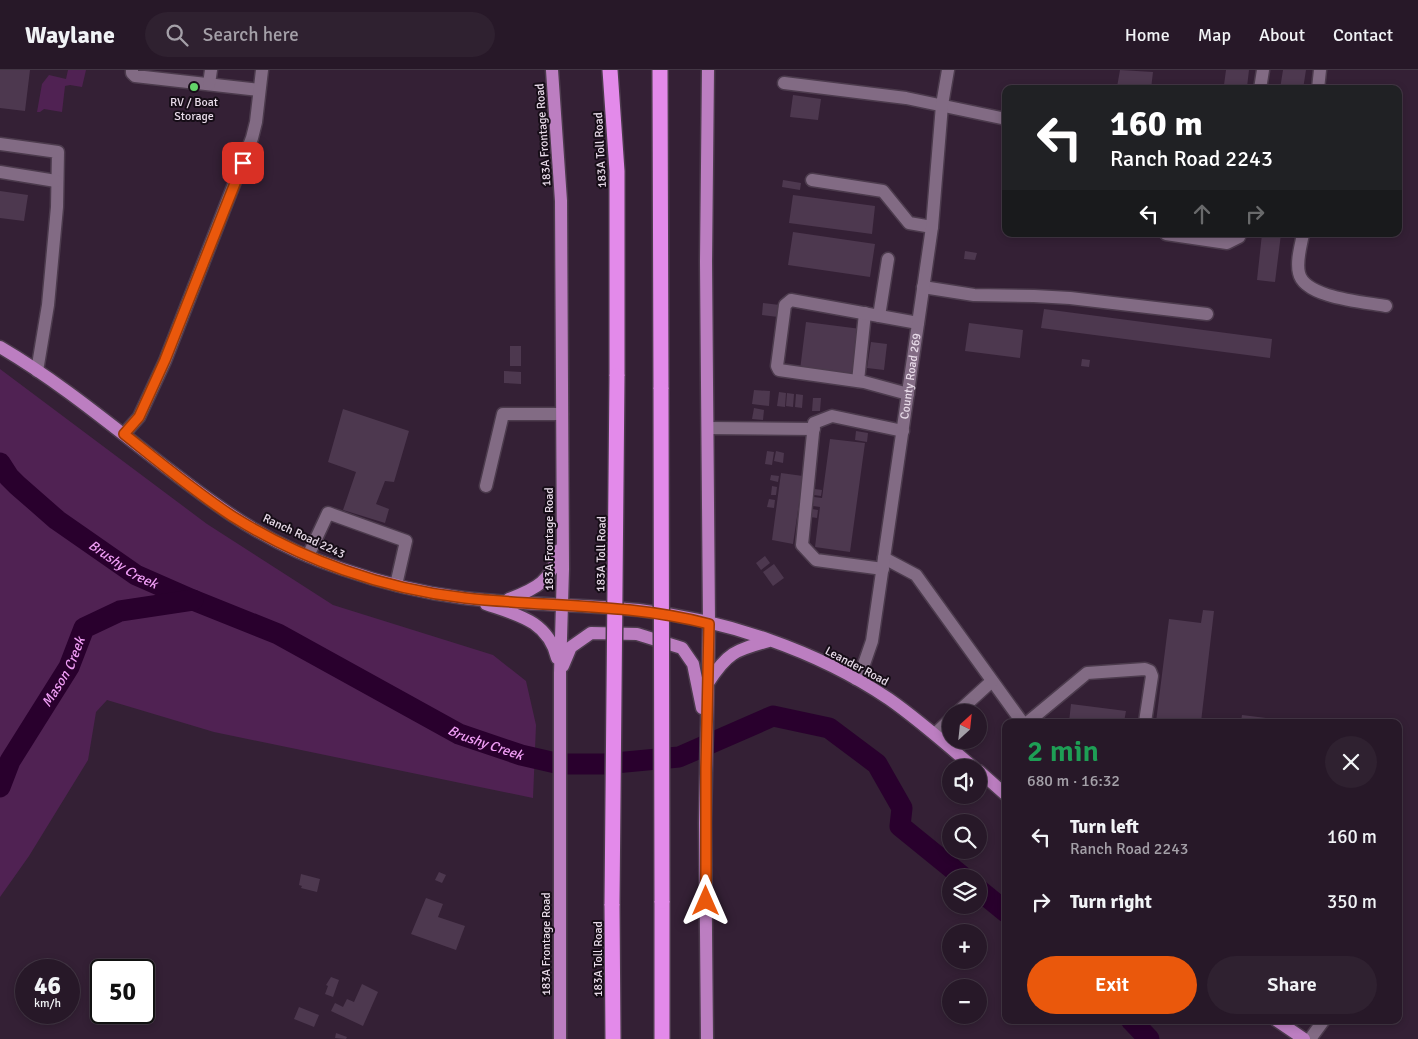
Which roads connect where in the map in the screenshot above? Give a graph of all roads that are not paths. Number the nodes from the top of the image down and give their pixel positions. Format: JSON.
{"nodes":[{"id":1,"x":132,"y":70,"type":"edge"},
{"id":2,"x":211,"y":70,"type":"edge"},
{"id":3,"x":262,"y":70,"type":"edge"},
{"id":4,"x":552,"y":70,"type":"edge"},
{"id":5,"x":610,"y":70,"type":"edge"},
{"id":6,"x":660,"y":70,"type":"edge"},
{"id":7,"x":708,"y":70,"type":"edge"},
{"id":8,"x":948,"y":70,"type":"edge"},
{"id":9,"x":1263,"y":70,"type":"edge"},
{"id":10,"x":1320,"y":70,"type":"edge"},
{"id":11,"x":784,"y":82,"type":"dead end"},
{"id":12,"x":209,"y":84,"type":"junction"},
{"id":13,"x":1261,"y":85,"type":"edge"},
{"id":14,"x":1318,"y":85,"type":"edge"},
{"id":15,"x":260,"y":90,"type":"junction"},
{"id":16,"x":942,"y":105,"type":"junction"},
{"id":17,"x":1002,"y":118,"type":"edge"},
{"id":18,"x":0,"y":144,"type":"edge"},
{"id":19,"x":0,"y":172,"type":"edge"},
{"id":20,"x":812,"y":180,"type":"dead end"},
{"id":21,"x":56,"y":181,"type":"junction"},
{"id":22,"x":932,"y":227,"type":"junction"},
{"id":23,"x":1186,"y":237,"type":"edge"},
{"id":24,"x":1239,"y":237,"type":"edge"},
{"id":25,"x":1303,"y":237,"type":"edge"},
{"id":26,"x":888,"y":259,"type":"dead end"},
{"id":27,"x":923,"y":287,"type":"junction"},
{"id":28,"x":1386,"y":306,"type":"dead end"},
{"id":29,"x":865,"y":313,"type":"junction"},
{"id":30,"x":1207,"y":314,"type":"dead end"},
{"id":31,"x":879,"y":316,"type":"junction"},
{"id":32,"x":918,"y":323,"type":"junction"},
{"id":33,"x":0,"y":347,"type":"edge"},
{"id":34,"x":37,"y":371,"type":"junction"},
{"id":35,"x":858,"y":381,"type":"junction"},
{"id":36,"x":908,"y":394,"type":"junction"},
{"id":37,"x":562,"y":414,"type":"junction"},
{"id":38,"x":708,"y":428,"type":"junction"},
{"id":39,"x":814,"y":428,"type":"junction"},
{"id":40,"x":903,"y":431,"type":"junction"},
{"id":41,"x":124,"y":434,"type":"junction"},
{"id":42,"x":486,"y":486,"type":"dead end"},
{"id":43,"x":563,"y":531,"type":"junction"},
{"id":44,"x":308,"y":556,"type":"junction"},
{"id":45,"x":883,"y":564,"type":"junction"},
{"id":46,"x":396,"y":585,"type":"junction"},
{"id":47,"x":472,"y":598,"type":"junction"},
{"id":48,"x":504,"y":601,"type":"junction"},
{"id":49,"x":562,"y":604,"type":"junction"},
{"id":50,"x":709,"y":624,"type":"junction"},
{"id":51,"x":770,"y":641,"type":"junction"},
{"id":52,"x":560,"y":673,"type":"junction"},
{"id":53,"x":856,"y":679,"type":"junction"},
{"id":54,"x":992,"y":681,"type":"junction"},
{"id":55,"x":704,"y":686,"type":"junction"},
{"id":56,"x":967,"y":704,"type":"edge"},
{"id":57,"x":1020,"y":719,"type":"edge"},
{"id":58,"x":1032,"y":719,"type":"edge"},
{"id":59,"x":1145,"y":719,"type":"edge"},
{"id":60,"x":942,"y":727,"type":"edge"},
{"id":61,"x":935,"y":734,"type":"junction"},
{"id":62,"x":964,"y":759,"type":"edge"},
{"id":63,"x":987,"y":778,"type":"edge"},
{"id":64,"x":1002,"y":791,"type":"edge"},
{"id":65,"x":1282,"y":1024,"type":"edge"},
{"id":66,"x":1321,"y":1024,"type":"edge"},
{"id":67,"x":560,"y":1039,"type":"edge"},
{"id":68,"x":613,"y":1039,"type":"edge"},
{"id":69,"x":662,"y":1039,"type":"edge"},
{"id":70,"x":707,"y":1039,"type":"edge"},
{"id":71,"x":1304,"y":1039,"type":"edge"},
{"id":72,"x":1310,"y":1039,"type":"edge"}],
"edges":[{"from":1,"to":12,"type":"street"},
{"from":2,"to":12,"type":"street"},
{"from":3,"to":15,"type":"street"},
{"from":4,"to":37,"type":"main road","name":"183A Frontage Road"},
{"from":5,"to":68,"type":"highway","name":"183A Toll Road","bridge":true},
{"from":6,"to":69,"type":"highway","bridge":true},
{"from":7,"to":38,"type":"main road"},
{"from":8,"to":16,"type":"street","name":"County Road 269"},
{"from":9,"to":13,"type":"street"},
{"from":10,"to":14,"type":"street"},
{"from":11,"to":16,"type":"street"},
{"from":12,"to":15,"type":"street"},
{"from":15,"to":41,"type":"street"},
{"from":16,"to":17,"type":"street"},
{"from":16,"to":22,"type":"street","name":"County Road 269"},
{"from":18,"to":21,"type":"street"},
{"from":19,"to":21,"type":"street"},
{"from":20,"to":22,"type":"street"},
{"from":21,"to":34,"type":"street"},
{"from":22,"to":27,"type":"street","name":"County Road 269"},
{"from":23,"to":24,"type":"street"},
{"from":25,"to":28,"type":"street"},
{"from":26,"to":31,"type":"street"},
{"from":27,"to":30,"type":"street"},
{"from":27,"to":32,"type":"street","name":"County Road 269"},
{"from":29,"to":31,"type":"street"},
{"from":29,"to":35,"type":"street"},
{"from":29,"to":35,"type":"street"},
{"from":31,"to":32,"type":"street"},
{"from":32,"to":36,"type":"street","name":"County Road 269"},
{"from":33,"to":34,"type":"main road","name":"Ranch Road 2243"},
{"from":34,"to":41,"type":"main road","name":"Ranch Road 2243"},
{"from":35,"to":36,"type":"street"},
{"from":36,"to":40,"type":"street","name":"County Road 269"},
{"from":37,"to":42,"type":"street"},
{"from":37,"to":43,"type":"main road","name":"183A Frontage Road"},
{"from":38,"to":39,"type":"street"},
{"from":38,"to":50,"type":"main road"},
{"from":39,"to":40,"type":"street"},
{"from":39,"to":45,"type":"street"},
{"from":40,"to":45,"type":"street","name":"County Road 269"},
{"from":41,"to":44,"type":"main road","name":"Ranch Road 2243"},
{"from":43,"to":48,"type":"main road"},
{"from":43,"to":49,"type":"main road","name":"183A Frontage Road"},
{"from":44,"to":46,"type":"main road","name":"Ranch Road 2243"},
{"from":44,"to":46,"type":"street"},
{"from":45,"to":53,"type":"street","name":"County Road 269"},
{"from":45,"to":54,"type":"street"},
{"from":46,"to":47,"type":"main road","name":"Ranch Road 2243"},
{"from":47,"to":48,"type":"main road","name":"Ranch Road 2243"},
{"from":47,"to":52,"type":"main road"},
{"from":48,"to":49,"type":"main road","name":"Ranch Road 2243"},
{"from":49,"to":50,"type":"main road","name":"Ranch Road 2243"},
{"from":49,"to":52,"type":"main road","name":"183A Frontage Road"},
{"from":50,"to":51,"type":"main road","name":"Leander Road"},
{"from":50,"to":55,"type":"main road"},
{"from":51,"to":53,"type":"main road","name":"Leander Road"},
{"from":51,"to":55,"type":"main road"},
{"from":52,"to":55,"type":"main road"},
{"from":52,"to":67,"type":"main road","name":"183A Frontage Road"},
{"from":53,"to":61,"type":"main road","name":"Leander Road"},
{"from":54,"to":56,"type":"street"},
{"from":54,"to":57,"type":"street"},
{"from":55,"to":70,"type":"main road"},
{"from":58,"to":59,"type":"street"},
{"from":60,"to":61,"type":"street"},
{"from":61,"to":62,"type":"main road","name":"Leander Road"},
{"from":63,"to":64,"type":"main road"},
{"from":65,"to":71,"type":"main road"},
{"from":66,"to":72,"type":"street"}]}
